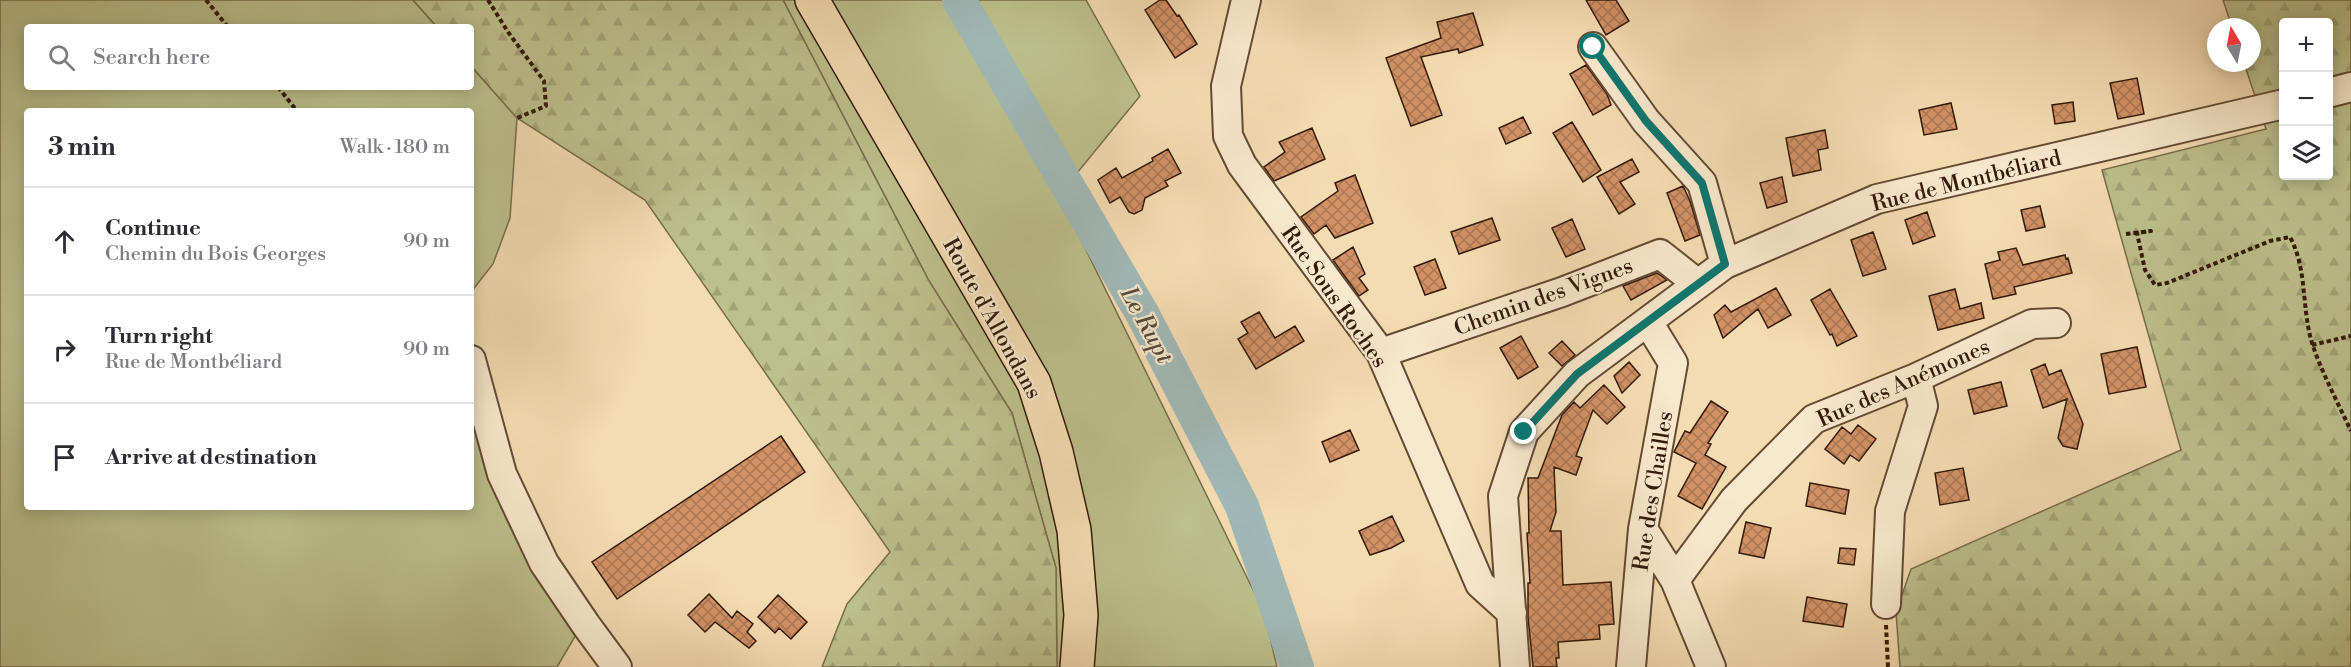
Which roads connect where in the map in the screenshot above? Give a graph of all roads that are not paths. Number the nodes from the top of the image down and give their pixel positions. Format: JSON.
{"nodes":[{"id":1,"x":812,"y":0,"type":"edge"},
{"id":2,"x":1246,"y":0,"type":"edge"},
{"id":3,"x":1593,"y":47,"type":"dead end"},
{"id":4,"x":2351,"y":87,"type":"edge"},
{"id":5,"x":2333,"y":92,"type":"edge"},
{"id":6,"x":2279,"y":105,"type":"edge"},
{"id":7,"x":1725,"y":264,"type":"junction"},
{"id":8,"x":1698,"y":284,"type":"junction"},
{"id":9,"x":1648,"y":322,"type":"junction"},
{"id":10,"x":2056,"y":323,"type":"dead end"},
{"id":11,"x":1381,"y":353,"type":"junction"},
{"id":12,"x":474,"y":371,"type":"edge"},
{"id":13,"x":1916,"y":378,"type":"junction"},
{"id":14,"x":1643,"y":529,"type":"junction"},
{"id":15,"x":1675,"y":580,"type":"junction"},
{"id":16,"x":1886,"y":604,"type":"road end"},
{"id":17,"x":1512,"y":613,"type":"junction"},
{"id":18,"x":617,"y":667,"type":"edge"},
{"id":19,"x":1077,"y":667,"type":"edge"},
{"id":20,"x":1515,"y":667,"type":"edge"},
{"id":21,"x":1631,"y":667,"type":"edge"},
{"id":22,"x":1711,"y":667,"type":"edge"}],
"edges":[{"from":1,"to":19,"type":"main road","name":"Route d’Allondans"},
{"from":2,"to":11,"type":"street","name":"Rue Sous Roches"},
{"from":3,"to":7,"type":"street"},
{"from":4,"to":5,"type":"street"},
{"from":6,"to":7,"type":"street","name":"Rue de Montbéliard"},
{"from":7,"to":8,"type":"street","name":"Rue de Montbéliard"},
{"from":8,"to":9,"type":"street","name":"Rue de Montbéliard"},
{"from":8,"to":11,"type":"street","name":"Chemin des Vignes"},
{"from":9,"to":14,"type":"street","name":"Rue des Chailles"},
{"from":9,"to":17,"type":"street","name":"Rue de Montbéliard"},
{"from":10,"to":13,"type":"street","name":"Rue des Anémones"},
{"from":11,"to":17,"type":"street","name":"Rue Sous Roches"},
{"from":12,"to":18,"type":"street"},
{"from":13,"to":15,"type":"street","name":"Rue des Anémones"},
{"from":13,"to":16,"type":"street"},
{"from":14,"to":15,"type":"street"},
{"from":14,"to":21,"type":"street","name":"Rue des Chailles"},
{"from":15,"to":22,"type":"street"},
{"from":17,"to":20,"type":"street","name":"Rue de Montbéliard"}]}
